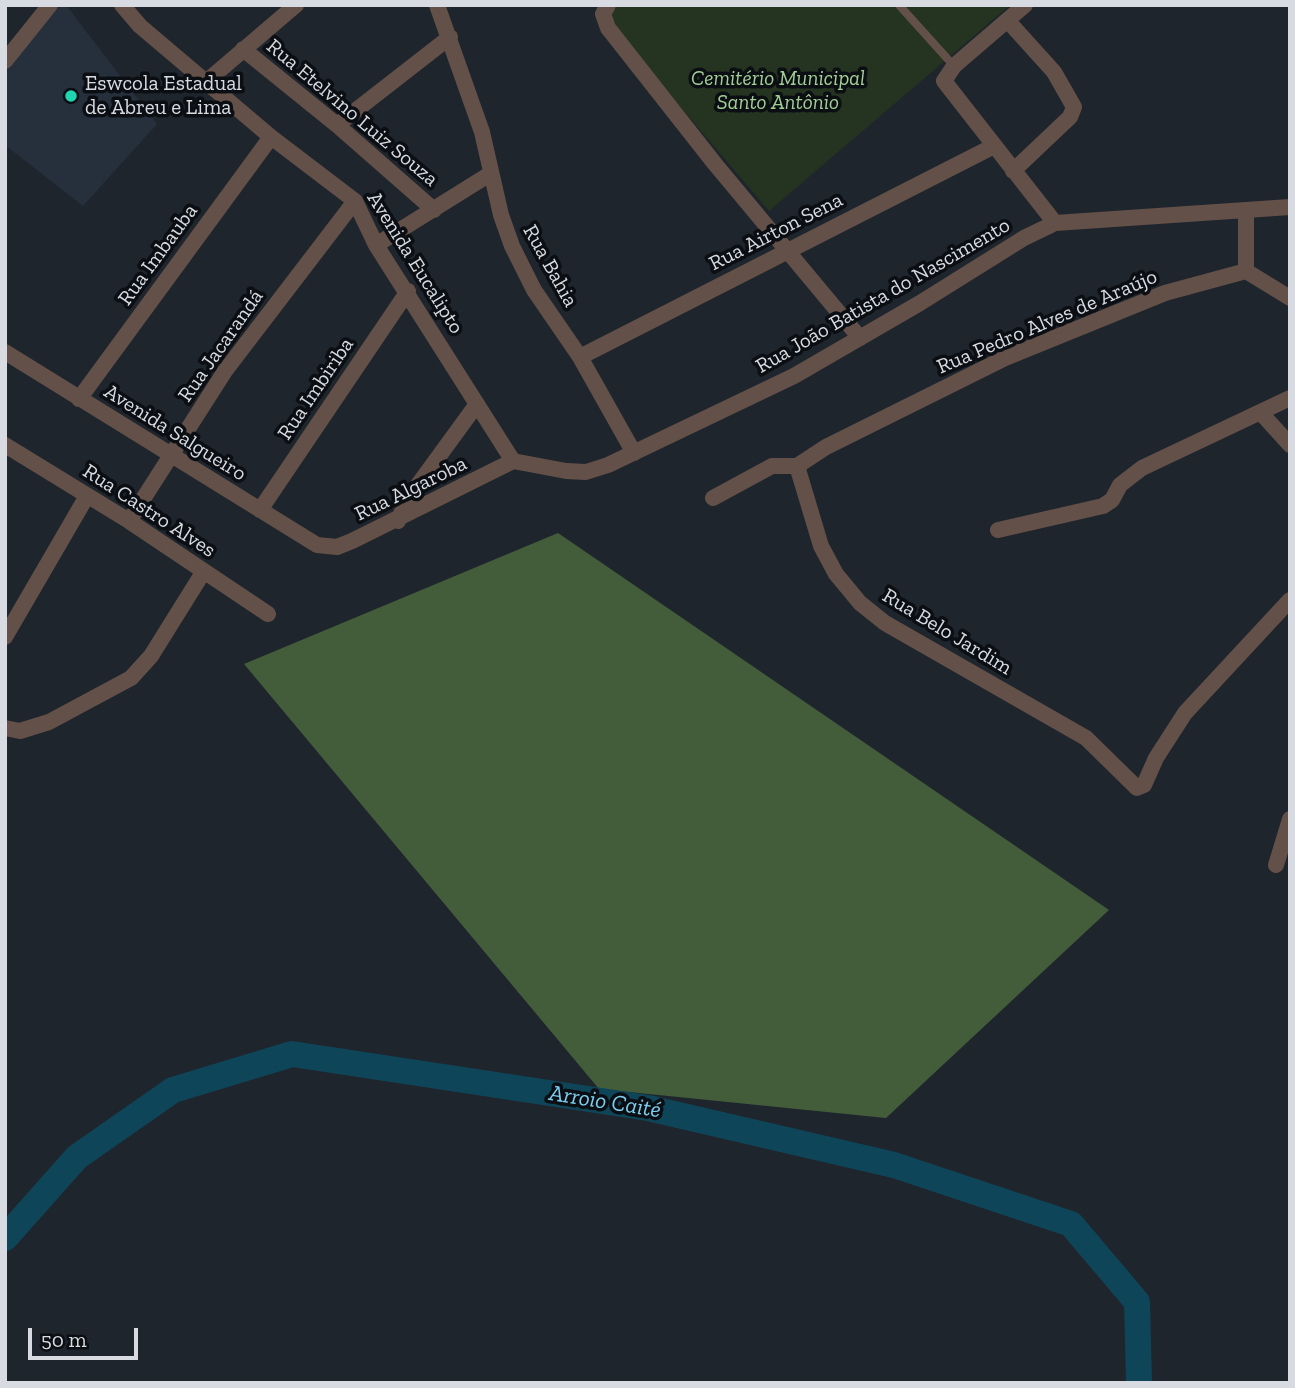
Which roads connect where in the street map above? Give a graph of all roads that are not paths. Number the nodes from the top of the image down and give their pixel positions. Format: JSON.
{"nodes":[{"id":1,"x":50,"y":5,"type":"edge"},
{"id":2,"x":122,"y":5,"type":"edge"},
{"id":3,"x":296,"y":5,"type":"edge"},
{"id":4,"x":437,"y":5,"type":"edge"},
{"id":5,"x":899,"y":5,"type":"edge"},
{"id":6,"x":1025,"y":5,"type":"edge"},
{"id":7,"x":605,"y":10,"type":"edge"},
{"id":8,"x":1008,"y":21,"type":"junction"},
{"id":9,"x":450,"y":37,"type":"junction"},
{"id":10,"x":243,"y":49,"type":"junction"},
{"id":11,"x":5,"y":61,"type":"edge"},
{"id":12,"x":954,"y":66,"type":"junction"},
{"id":13,"x":207,"y":81,"type":"junction"},
{"id":14,"x":337,"y":125,"type":"junction"},
{"id":15,"x":271,"y":137,"type":"junction"},
{"id":16,"x":992,"y":147,"type":"junction"},
{"id":17,"x":1013,"y":172,"type":"junction"},
{"id":18,"x":490,"y":174,"type":"junction"},
{"id":19,"x":355,"y":201,"type":"junction"},
{"id":20,"x":1290,"y":207,"type":"edge"},
{"id":21,"x":434,"y":210,"type":"junction"},
{"id":22,"x":1246,"y":211,"type":"junction"},
{"id":23,"x":1055,"y":223,"type":"junction"},
{"id":24,"x":376,"y":245,"type":"junction"},
{"id":25,"x":790,"y":251,"type":"junction"},
{"id":26,"x":1246,"y":271,"type":"junction"},
{"id":27,"x":408,"y":291,"type":"junction"},
{"id":28,"x":1290,"y":298,"type":"edge"},
{"id":29,"x":860,"y":338,"type":"junction"},
{"id":30,"x":5,"y":352,"type":"edge"},
{"id":31,"x":580,"y":357,"type":"junction"},
{"id":32,"x":1290,"y":398,"type":"edge"},
{"id":33,"x":79,"y":399,"type":"junction"},
{"id":34,"x":477,"y":404,"type":"junction"},
{"id":35,"x":1262,"y":413,"type":"junction"},
{"id":36,"x":5,"y":445,"type":"edge"},
{"id":37,"x":1290,"y":445,"type":"edge"},
{"id":38,"x":634,"y":453,"type":"junction"},
{"id":39,"x":173,"y":454,"type":"junction"},
{"id":40,"x":513,"y":461,"type":"junction"},
{"id":41,"x":797,"y":466,"type":"junction"},
{"id":42,"x":87,"y":496,"type":"junction"},
{"id":43,"x":713,"y":498,"type":"dead end"},
{"id":44,"x":260,"y":510,"type":"junction"},
{"id":45,"x":129,"y":520,"type":"junction"},
{"id":46,"x":398,"y":521,"type":"junction"},
{"id":47,"x":998,"y":530,"type":"dead end"},
{"id":48,"x":325,"y":547,"type":"joint"},
{"id":49,"x":204,"y":571,"type":"junction"},
{"id":50,"x":1290,"y":600,"type":"edge"},
{"id":51,"x":268,"y":614,"type":"dead end"},
{"id":52,"x":5,"y":638,"type":"edge"},
{"id":53,"x":5,"y":729,"type":"edge"},
{"id":54,"x":1290,"y":819,"type":"edge"},
{"id":55,"x":1276,"y":865,"type":"dead end"}],
"edges":[{"from":1,"to":11,"type":"street"},
{"from":2,"to":13,"type":"street","name":"Avenida Eucalipto"},
{"from":3,"to":10,"type":"street"},
{"from":4,"to":9,"type":"street","name":"Rua Bahia"},
{"from":5,"to":12,"type":"lane"},
{"from":6,"to":8,"type":"street"},
{"from":7,"to":25,"type":"street"},
{"from":8,"to":12,"type":"street"},
{"from":8,"to":17,"type":"street"},
{"from":9,"to":14,"type":"street"},
{"from":9,"to":18,"type":"street","name":"Rua Bahia"},
{"from":10,"to":13,"type":"street"},
{"from":10,"to":14,"type":"street","name":"Rua Etelvino Luiz Souza"},
{"from":12,"to":16,"type":"street"},
{"from":13,"to":15,"type":"street","name":"Avenida Eucalipto"},
{"from":14,"to":21,"type":"street","name":"Rua Etelvino Luiz Souza"},
{"from":15,"to":19,"type":"street","name":"Avenida Eucalipto"},
{"from":15,"to":33,"type":"street","name":"Rua Imbauba"},
{"from":16,"to":17,"type":"street"},
{"from":16,"to":25,"type":"street","name":"Rua Airton Sena"},
{"from":17,"to":23,"type":"street"},
{"from":18,"to":21,"type":"street"},
{"from":18,"to":31,"type":"street","name":"Rua Bahia"},
{"from":19,"to":24,"type":"street","name":"Avenida Eucalipto"},
{"from":19,"to":39,"type":"street","name":"Rua Jacarandá"},
{"from":20,"to":22,"type":"street","name":"Rua João Batista do Nascimento"},
{"from":21,"to":24,"type":"street"},
{"from":22,"to":23,"type":"street","name":"Rua João Batista do Nascimento"},
{"from":22,"to":26,"type":"street"},
{"from":23,"to":29,"type":"street","name":"Rua João Batista do Nascimento"},
{"from":24,"to":27,"type":"street","name":"Avenida Eucalipto"},
{"from":25,"to":29,"type":"street"},
{"from":25,"to":31,"type":"street","name":"Rua Airton Sena"},
{"from":26,"to":28,"type":"street"},
{"from":26,"to":41,"type":"street","name":"Rua Pedro Alves de Araújo"},
{"from":27,"to":34,"type":"street","name":"Avenida Eucalipto"},
{"from":27,"to":44,"type":"street","name":"Rua Imbiriba"},
{"from":29,"to":38,"type":"street","name":"Rua João Batista do Nascimento"},
{"from":30,"to":33,"type":"street","name":"Avenida Salgueiro"},
{"from":31,"to":38,"type":"street","name":"Rua Bahia"},
{"from":32,"to":35,"type":"street"},
{"from":33,"to":39,"type":"street","name":"Avenida Salgueiro"},
{"from":34,"to":40,"type":"street","name":"Avenida Eucalipto"},
{"from":34,"to":46,"type":"street"},
{"from":35,"to":37,"type":"street"},
{"from":35,"to":47,"type":"street"},
{"from":36,"to":42,"type":"street","name":"Rua Castro Alves"},
{"from":38,"to":40,"type":"street","name":"Rua João Batista do Nascimento"},
{"from":39,"to":44,"type":"street","name":"Avenida Salgueiro"},
{"from":39,"to":45,"type":"street","name":"Rua Jacarandá"},
{"from":40,"to":46,"type":"street","name":"Rua Algaroba"},
{"from":41,"to":43,"type":"street"},
{"from":41,"to":50,"type":"street","name":"Rua Belo Jardim"},
{"from":42,"to":45,"type":"street","name":"Rua Castro Alves"},
{"from":42,"to":52,"type":"street"},
{"from":44,"to":48,"type":"street","name":"Avenida Salgueiro"},
{"from":45,"to":49,"type":"street","name":"Rua Castro Alves"},
{"from":46,"to":48,"type":"street","name":"Rua Algaroba"},
{"from":49,"to":51,"type":"street","name":"Rua Castro Alves"},
{"from":49,"to":53,"type":"street"},
{"from":54,"to":55,"type":"street"}]}
